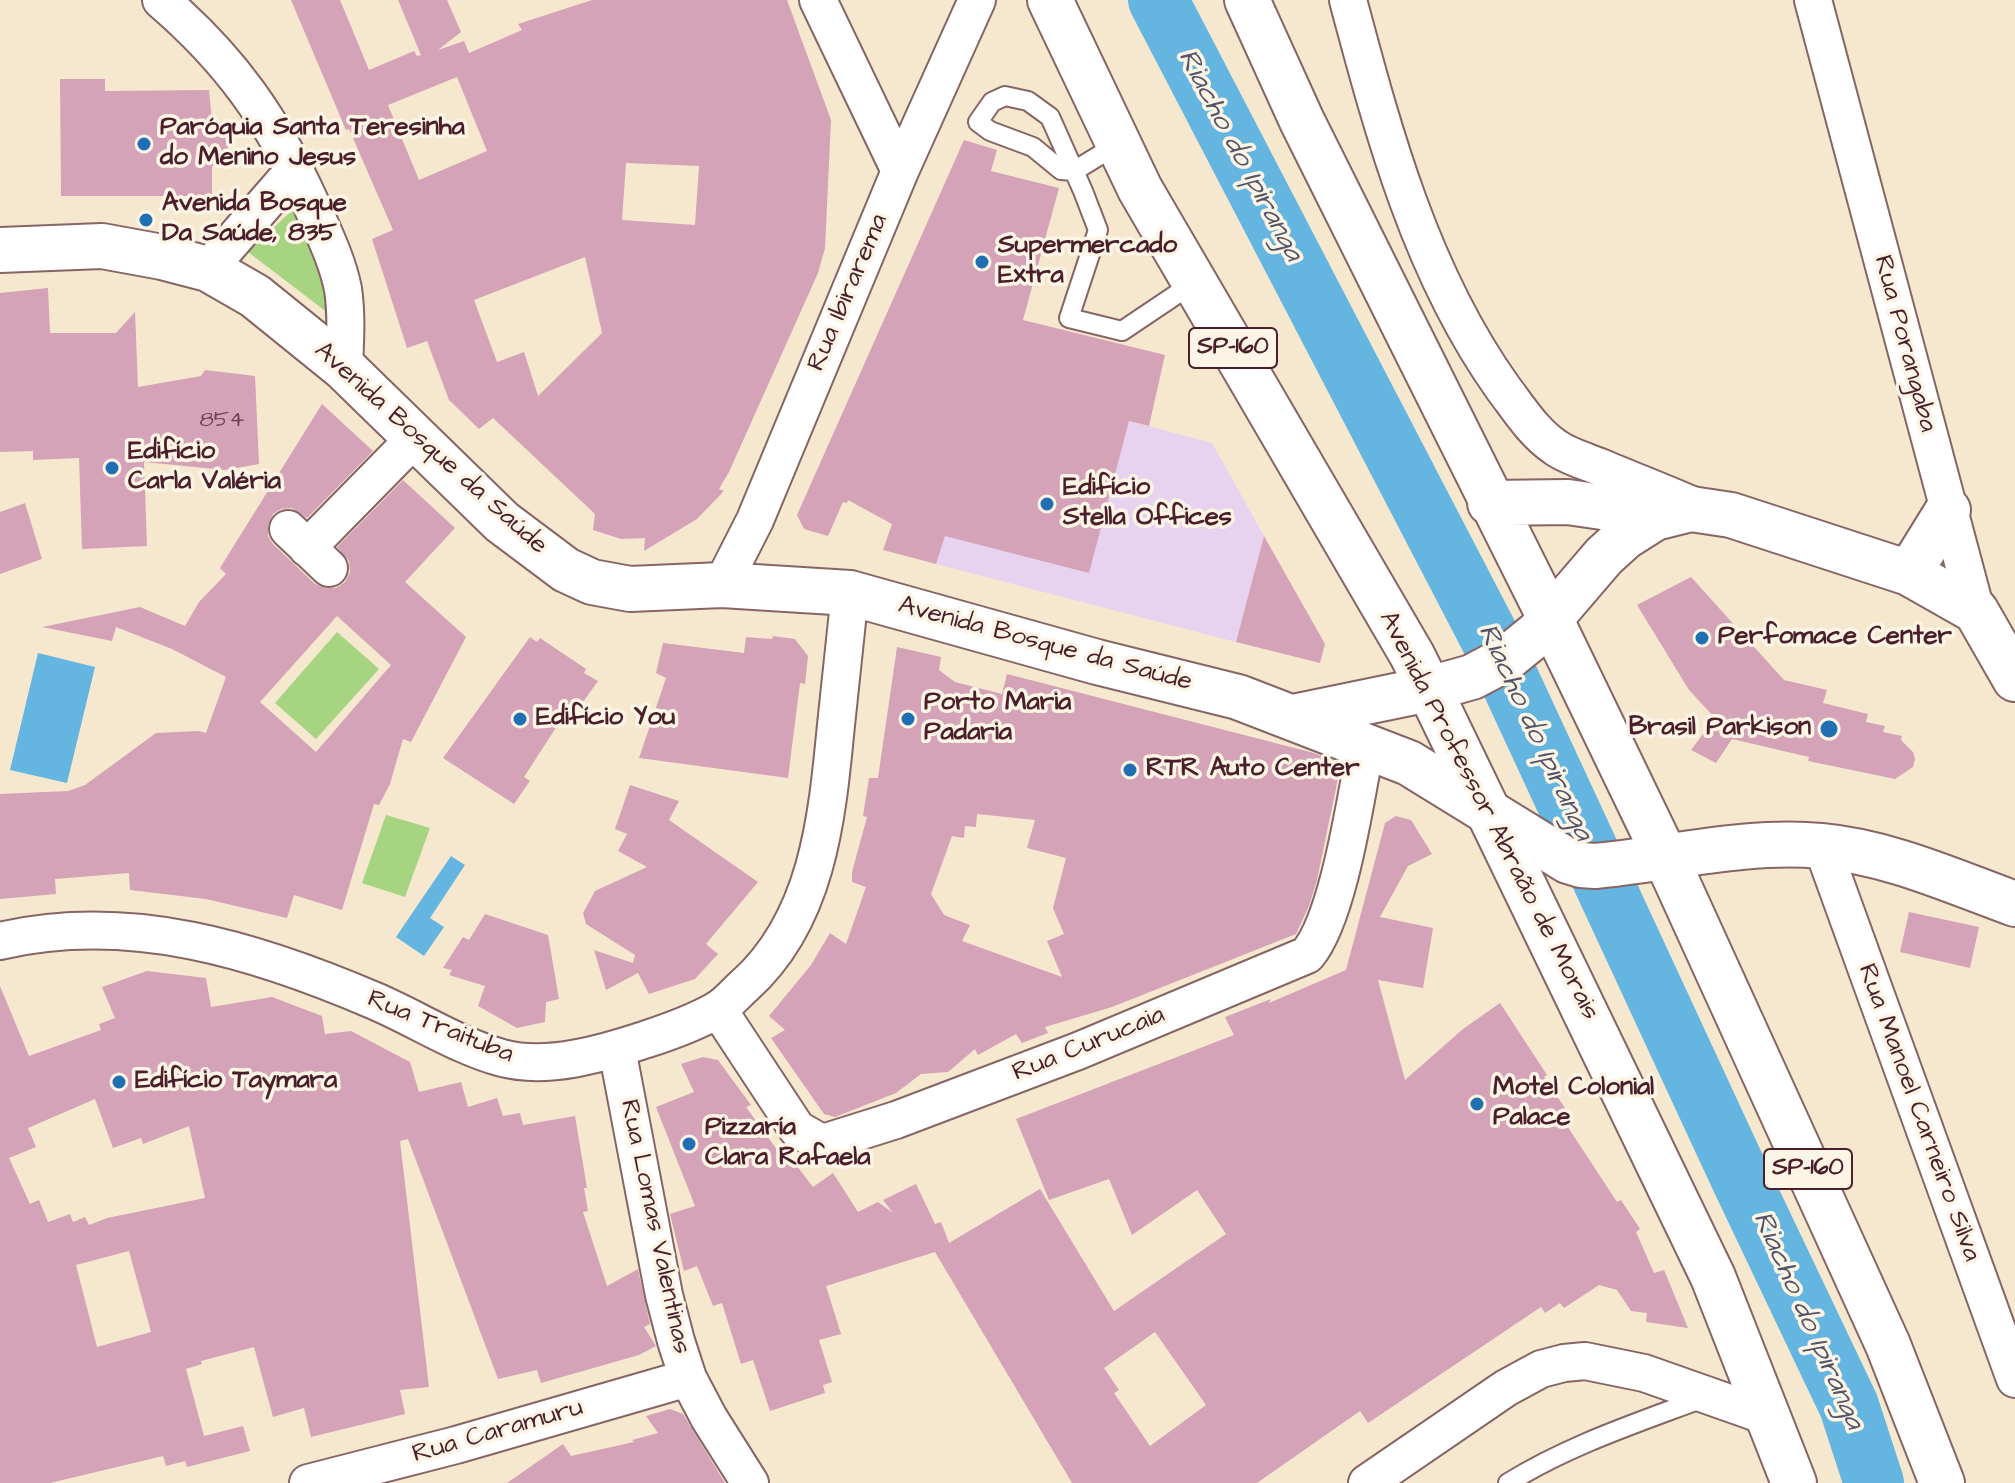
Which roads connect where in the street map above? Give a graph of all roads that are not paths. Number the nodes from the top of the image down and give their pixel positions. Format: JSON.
{"nodes":[{"id":1,"x":161,"y":0,"type":"edge"},
{"id":2,"x":818,"y":0,"type":"edge"},
{"id":3,"x":977,"y":0,"type":"edge"},
{"id":4,"x":1050,"y":0,"type":"edge"},
{"id":5,"x":1247,"y":0,"type":"edge"},
{"id":6,"x":1348,"y":0,"type":"edge"},
{"id":7,"x":1813,"y":0,"type":"edge"},
{"id":8,"x":1118,"y":144,"type":"junction"},
{"id":9,"x":295,"y":169,"type":"junction"},
{"id":10,"x":900,"y":171,"type":"junction"},
{"id":11,"x":1074,"y":171,"type":"junction"},
{"id":12,"x":0,"y":250,"type":"edge"},
{"id":13,"x":208,"y":269,"type":"junction"},
{"id":14,"x":1195,"y":282,"type":"junction"},
{"id":15,"x":344,"y":368,"type":"junction"},
{"id":16,"x":416,"y":437,"type":"junction"},
{"id":17,"x":1490,"y":503,"type":"junction"},
{"id":18,"x":1701,"y":509,"type":"junction"},
{"id":19,"x":1948,"y":510,"type":"junction"},
{"id":20,"x":1655,"y":518,"type":"junction"},
{"id":21,"x":308,"y":548,"type":"dead end"},
{"id":22,"x":1909,"y":573,"type":"junction"},
{"id":23,"x":722,"y":585,"type":"junction"},
{"id":24,"x":850,"y":593,"type":"junction"},
{"id":25,"x":1976,"y":611,"type":"junction"},
{"id":26,"x":1539,"y":632,"type":"junction"},
{"id":27,"x":2015,"y":679,"type":"edge"},
{"id":28,"x":1429,"y":689,"type":"junction"},
{"id":29,"x":1293,"y":717,"type":"junction"},
{"id":30,"x":1366,"y":745,"type":"junction"},
{"id":31,"x":1489,"y":812,"type":"junction"},
{"id":32,"x":1822,"y":846,"type":"junction"},
{"id":33,"x":1666,"y":858,"type":"junction"},
{"id":34,"x":2015,"y":904,"type":"edge"},
{"id":35,"x":0,"y":941,"type":"edge"},
{"id":36,"x":718,"y":1009,"type":"junction"},
{"id":37,"x":617,"y":1049,"type":"junction"},
{"id":38,"x":688,"y":1378,"type":"junction"},
{"id":39,"x":2015,"y":1379,"type":"edge"},
{"id":40,"x":1711,"y":1395,"type":"junction"},
{"id":41,"x":1769,"y":1417,"type":"junction"},
{"id":42,"x":348,"y":1478,"type":"edge"},
{"id":43,"x":308,"y":1483,"type":"edge"},
{"id":44,"x":750,"y":1483,"type":"edge"},
{"id":45,"x":1367,"y":1483,"type":"edge"},
{"id":46,"x":1508,"y":1483,"type":"edge"},
{"id":47,"x":1794,"y":1483,"type":"edge"},
{"id":48,"x":1942,"y":1483,"type":"edge"}],
"edges":[{"from":1,"to":9,"type":"street"},
{"from":2,"to":10,"type":"street"},
{"from":3,"to":10,"type":"street","name":"Rua Ibirarema"},
{"from":4,"to":8,"type":"main road","name":"Avenida Professor Abraão de Morais","number":"SP-160"},
{"from":5,"to":17,"type":"main road","number":"SP-160"},
{"from":6,"to":18,"type":"street"},
{"from":7,"to":19,"type":"street","name":"Rua Porangaba"},
{"from":8,"to":11,"type":"lane"},
{"from":8,"to":14,"type":"main road","name":"Avenida Professor Abraão de Morais","number":"SP-160"},
{"from":9,"to":13,"type":"street"},
{"from":9,"to":15,"type":"street"},
{"from":10,"to":23,"type":"street","name":"Rua Ibirarema"},
{"from":11,"to":11,"type":"lane"},
{"from":11,"to":14,"type":"lane"},
{"from":12,"to":13,"type":"main road","name":"Avenida Bosque da Saúde"},
{"from":13,"to":15,"type":"main road","name":"Avenida Bosque da Saúde"},
{"from":14,"to":28,"type":"main road","name":"Avenida Professor Abraão de Morais","number":"SP-160"},
{"from":15,"to":16,"type":"main road","name":"Avenida Bosque da Saúde"},
{"from":16,"to":21,"type":"street"},
{"from":16,"to":23,"type":"main road","name":"Avenida Bosque da Saúde"},
{"from":17,"to":20,"type":"main road"},
{"from":17,"to":26,"type":"main road","number":"SP-160"},
{"from":18,"to":20,"type":"main road"},
{"from":18,"to":22,"type":"main road"},
{"from":19,"to":22,"type":"main road"},
{"from":19,"to":25,"type":"street","name":"Rua Porangaba"},
{"from":20,"to":26,"type":"main road"},
{"from":22,"to":25,"type":"main road"},
{"from":23,"to":24,"type":"main road","name":"Avenida Bosque da Saúde"},
{"from":24,"to":29,"type":"main road","name":"Avenida Bosque da Saúde"},
{"from":24,"to":36,"type":"street","name":"Rua Traituba"},
{"from":25,"to":27,"type":"main road","name":"Rua Porangaba"},
{"from":26,"to":28,"type":"main road"},
{"from":26,"to":33,"type":"main road","number":"SP-160"},
{"from":28,"to":29,"type":"main road"},
{"from":28,"to":31,"type":"main road","name":"Avenida Professor Abraão de Morais","number":"SP-160"},
{"from":29,"to":30,"type":"main road","name":"Avenida Bosque da Saúde"},
{"from":30,"to":31,"type":"main road","name":"Avenida Bosque da Saúde"},
{"from":30,"to":36,"type":"street","name":"Rua Curucaia"},
{"from":31,"to":33,"type":"main road","name":"Avenida Bosque da Saúde"},
{"from":31,"to":41,"type":"main road","name":"Avenida Professor Abraão de Morais","number":"SP-160"},
{"from":32,"to":33,"type":"main road","name":"Avenida Bosque da Saúde"},
{"from":32,"to":34,"type":"main road","name":"Avenida Bosque da Saúde"},
{"from":32,"to":39,"type":"street","name":"Rua Manoel Carneiro Silva"},
{"from":33,"to":48,"type":"main road","number":"SP-160"},
{"from":35,"to":37,"type":"street","name":"Rua Traituba"},
{"from":36,"to":37,"type":"street","name":"Rua Traituba"},
{"from":37,"to":38,"type":"street","name":"Rua Lomas Valentinas"},
{"from":38,"to":42,"type":"street","name":"Rua Caramuru"},
{"from":38,"to":44,"type":"street","name":"Rua Lomas Valentinas"},
{"from":40,"to":41,"type":"street"},
{"from":40,"to":45,"type":"street"},
{"from":40,"to":46,"type":"lane"},
{"from":41,"to":47,"type":"main road","name":"Avenida Professor Abraão de Morais","number":"SP-160"},
{"from":42,"to":43,"type":"street","name":"Rua Caramuru"}]}
